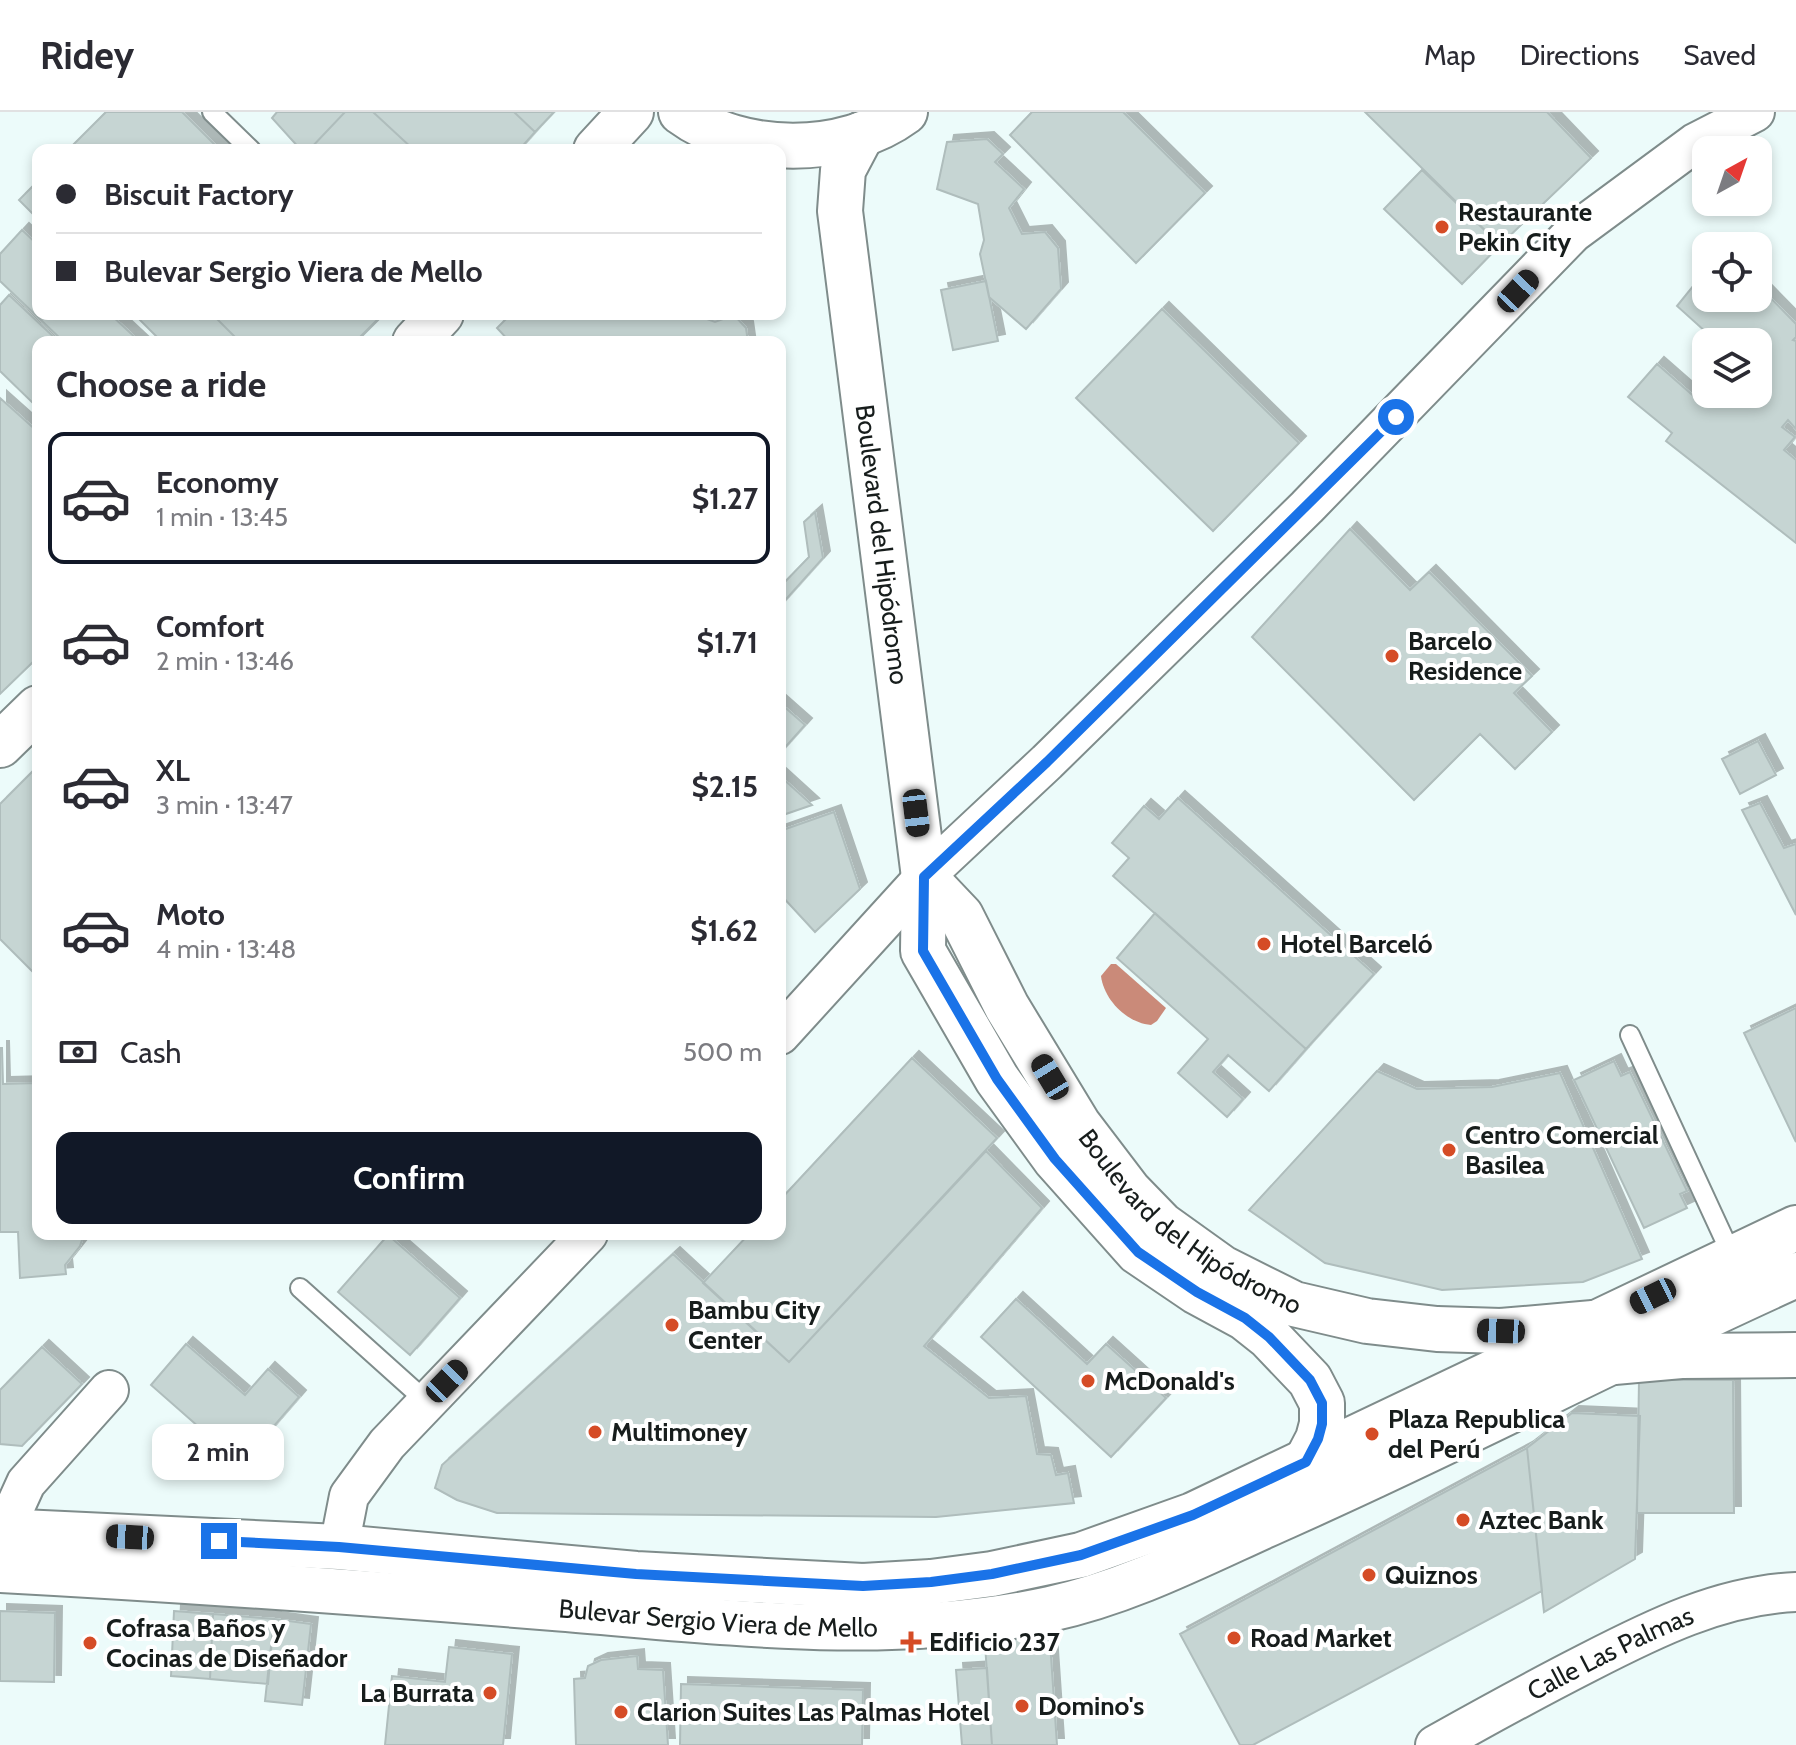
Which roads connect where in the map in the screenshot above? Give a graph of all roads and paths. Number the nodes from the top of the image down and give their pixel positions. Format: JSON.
{"nodes":[{"id":1,"x":212,"y":112,"type":"edge"},
{"id":2,"x":631,"y":112,"type":"edge"},
{"id":3,"x":681,"y":112,"type":"edge"},
{"id":4,"x":905,"y":112,"type":"edge"},
{"id":5,"x":1755,"y":112,"type":"edge"},
{"id":6,"x":862,"y":134,"type":"junction"},
{"id":7,"x":245,"y":144,"type":"edge"},
{"id":8,"x":602,"y":144,"type":"edge"},
{"id":9,"x":767,"y":144,"type":"edge"},
{"id":10,"x":786,"y":146,"type":"edge"},
{"id":11,"x":786,"y":153,"type":"edge"},
{"id":12,"x":840,"y":211,"type":"junction"},
{"id":13,"x":924,"y":877,"type":"junction"},
{"id":14,"x":786,"y":1028,"type":"edge"},
{"id":15,"x":1630,"y":1035,"type":"dead end"},
{"id":16,"x":1796,"y":1228,"type":"edge"},
{"id":17,"x":1150,"y":1238,"type":"junction"},
{"id":18,"x":582,"y":1240,"type":"edge"},
{"id":19,"x":1733,"y":1258,"type":"junction"},
{"id":20,"x":1796,"y":1275,"type":"edge"},
{"id":21,"x":300,"y":1288,"type":"dead end"},
{"id":22,"x":1606,"y":1342,"type":"junction"},
{"id":23,"x":1796,"y":1355,"type":"edge"},
{"id":24,"x":109,"y":1390,"type":"dead end"},
{"id":25,"x":427,"y":1402,"type":"junction"},
{"id":26,"x":1306,"y":1462,"type":"junction"},
{"id":27,"x":4,"y":1544,"type":"edge"},
{"id":28,"x":339,"y":1547,"type":"junction"},
{"id":29,"x":1796,"y":1592,"type":"edge"},
{"id":30,"x":1435,"y":1745,"type":"edge"}],
"edges":[{"from":1,"to":7,"type":"lane"},
{"from":2,"to":8,"type":"main road"},
{"from":3,"to":9,"type":"main road"},
{"from":4,"to":6,"type":"main road"},
{"from":5,"to":13,"type":"street"},
{"from":6,"to":10,"type":"main road"},
{"from":6,"to":12,"type":"main road","name":"Boulevard del Hipódromo"},
{"from":11,"to":12,"type":"main road","name":"Boulevard del Hipódromo"},
{"from":12,"to":13,"type":"main road","name":"Boulevard del Hipódromo"},
{"from":13,"to":14,"type":"street"},
{"from":13,"to":17,"type":"main road","name":"Boulevard del Hipódromo"},
{"from":15,"to":19,"type":"lane"},
{"from":16,"to":19,"type":"main road","name":"Bulevar Sergio Viera de Mello"},
{"from":17,"to":22,"type":"main road","name":"Boulevard del Hipódromo"},
{"from":17,"to":26,"type":"main road","name":"Boulevard del Hipódromo"},
{"from":18,"to":25,"type":"street"},
{"from":19,"to":22,"type":"main road","name":"Bulevar Sergio Viera de Mello"},
{"from":20,"to":22,"type":"main road","name":"Bulevar Sergio Viera de Mello"},
{"from":21,"to":25,"type":"lane"},
{"from":22,"to":23,"type":"main road","name":"Boulevard del Hipódromo"},
{"from":22,"to":26,"type":"main road","name":"Bulevar Sergio Viera de Mello"},
{"from":22,"to":27,"type":"main road","name":"Bulevar Sergio Viera de Mello"},
{"from":24,"to":27,"type":"street"},
{"from":25,"to":28,"type":"street"},
{"from":26,"to":28,"type":"main road","name":"Bulevar Sergio Viera de Mello"},
{"from":27,"to":28,"type":"main road","name":"Bulevar Sergio Viera de Mello"},
{"from":29,"to":30,"type":"street","name":"Calle Las Palmas"}]}
